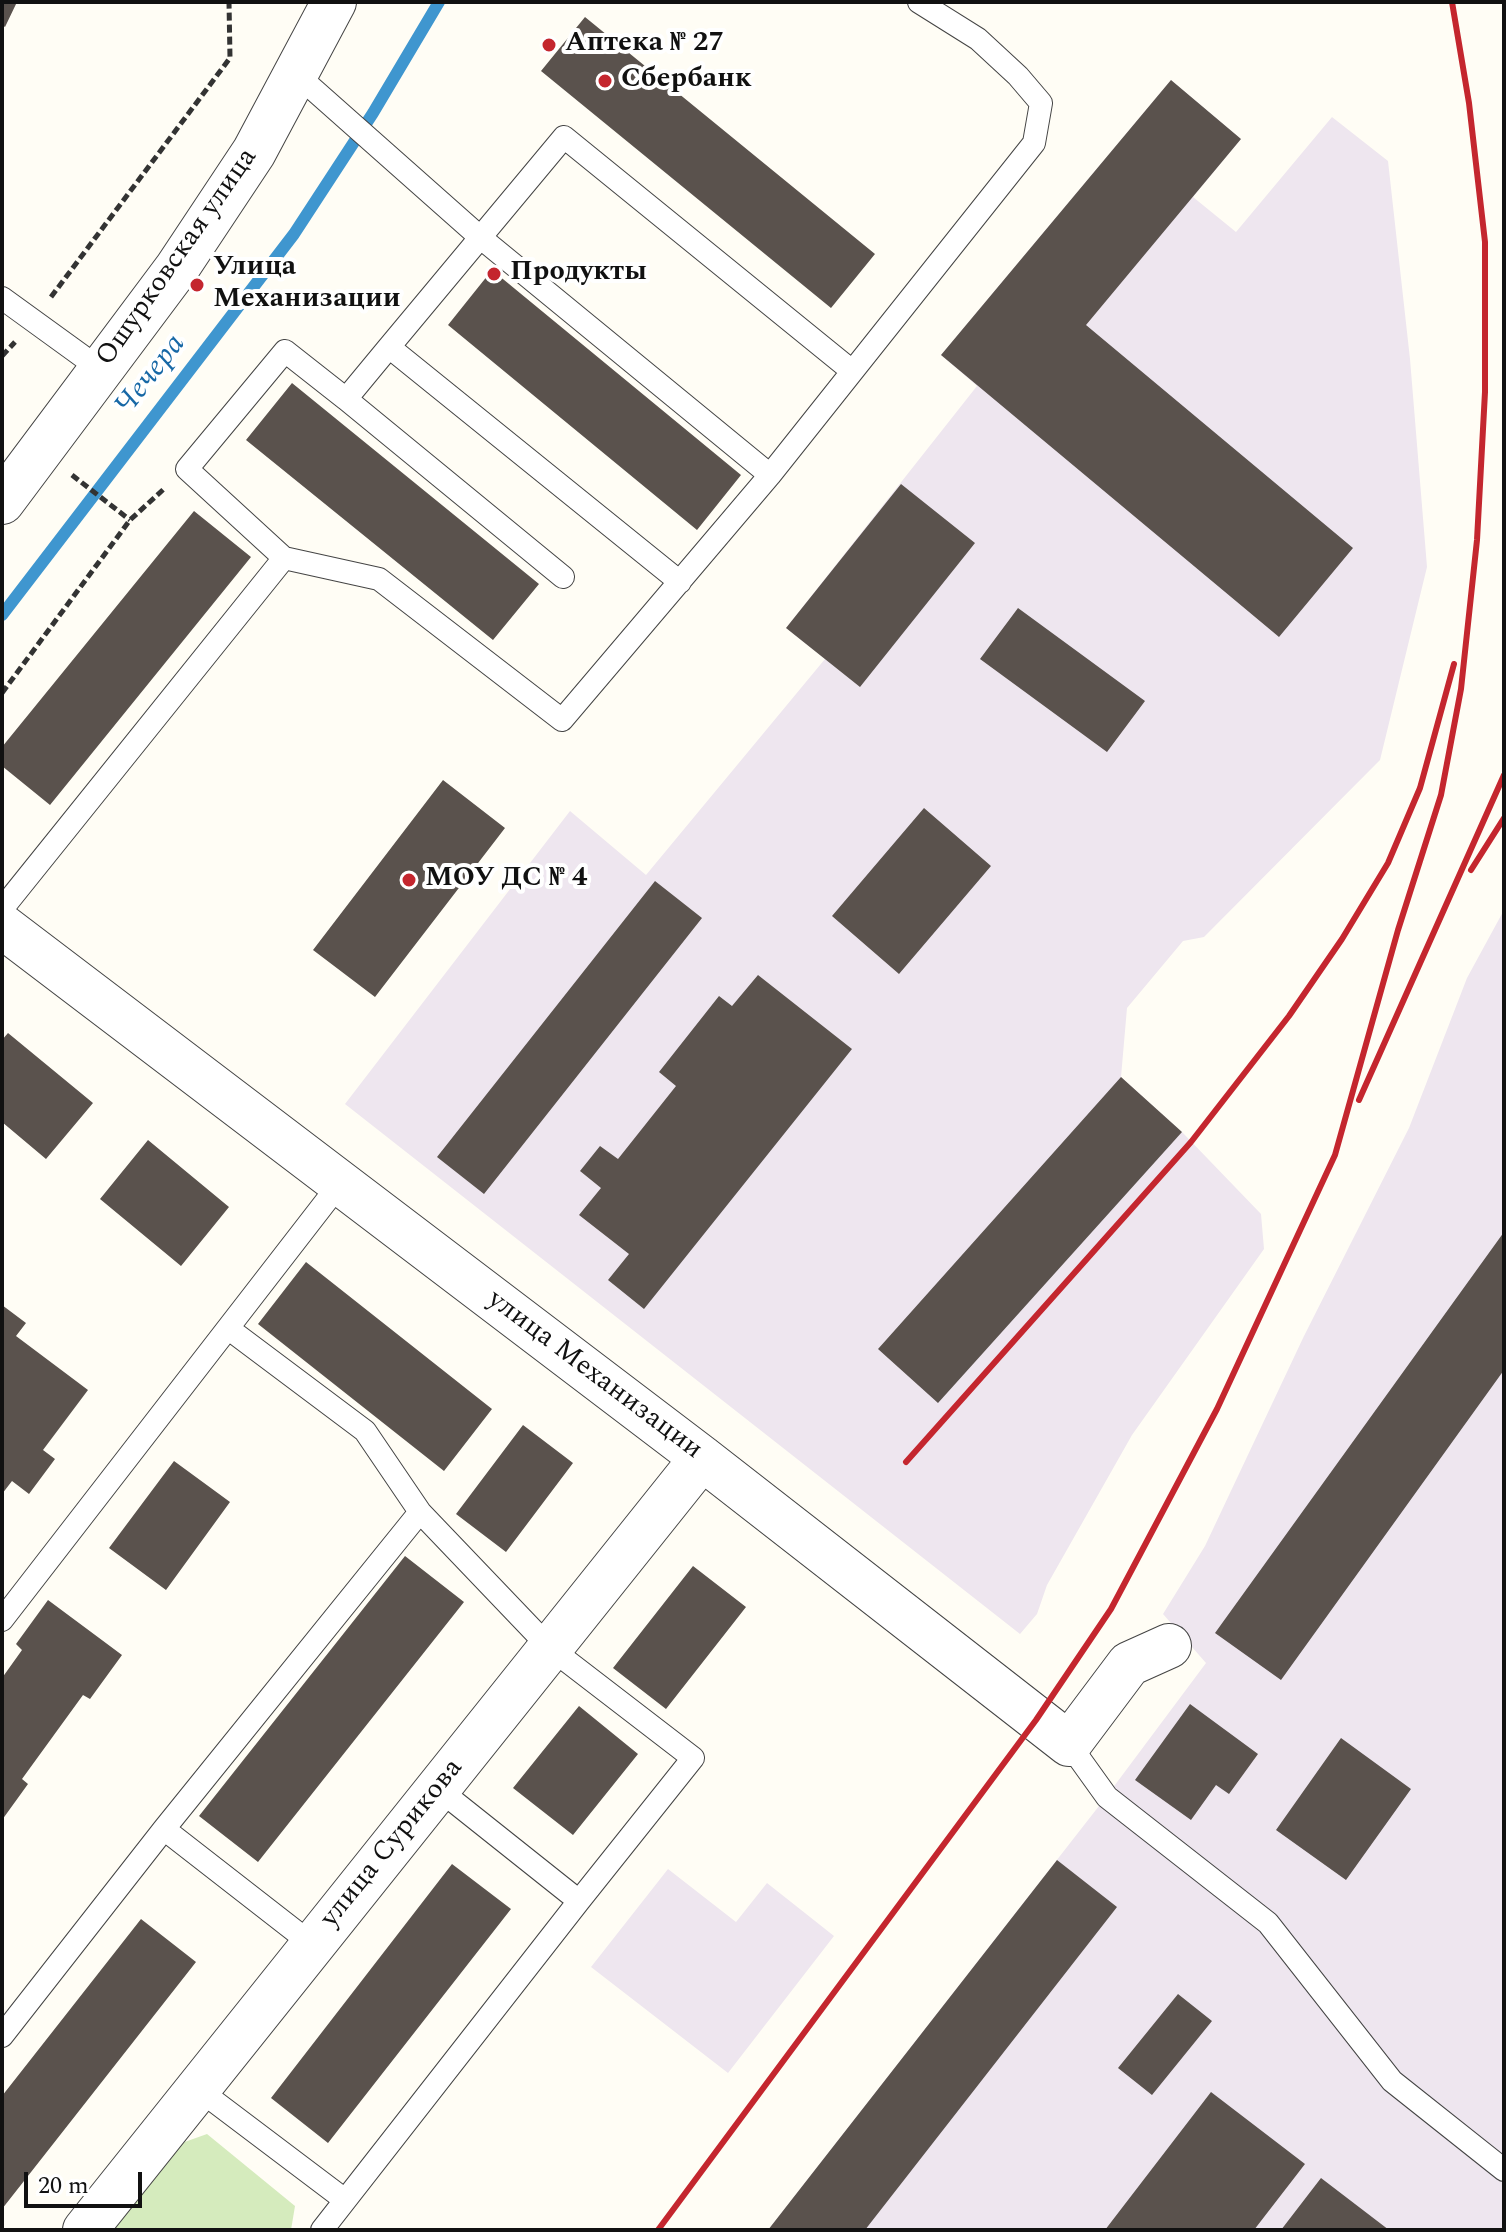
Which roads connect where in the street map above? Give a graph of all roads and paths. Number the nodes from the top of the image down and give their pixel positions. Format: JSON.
{"nodes":[{"id":1,"x":229,"y":2,"type":"edge"},
{"id":2,"x":919,"y":2,"type":"edge"},
{"id":3,"x":321,"y":7,"type":"edge"},
{"id":4,"x":296,"y":74,"type":"junction"},
{"id":5,"x":481,"y":238,"type":"junction"},
{"id":6,"x":2,"y":298,"type":"edge"},
{"id":7,"x":33,"y":321,"type":"junction"},
{"id":8,"x":389,"y":347,"type":"junction"},
{"id":9,"x":2,"y":356,"type":"edge"},
{"id":10,"x":100,"y":369,"type":"junction"},
{"id":11,"x":852,"y":371,"type":"junction"},
{"id":12,"x":346,"y":399,"type":"junction"},
{"id":13,"x":187,"y":469,"type":"junction"},
{"id":14,"x":770,"y":475,"type":"junction"},
{"id":15,"x":84,"y":484,"type":"dead end"},
{"id":16,"x":2,"y":502,"type":"edge"},
{"id":17,"x":130,"y":520,"type":"junction"},
{"id":18,"x":284,"y":558,"type":"junction"},
{"id":19,"x":563,"y":577,"type":"dead end"},
{"id":20,"x":680,"y":582,"type":"junction"},
{"id":21,"x":2,"y":693,"type":"edge"},
{"id":22,"x":2,"y":909,"type":"edge"},
{"id":23,"x":2,"y":926,"type":"edge"},
{"id":24,"x":341,"y":1182,"type":"junction"},
{"id":25,"x":229,"y":1329,"type":"junction"},
{"id":26,"x":702,"y":1458,"type":"junction"},
{"id":27,"x":420,"y":1512,"type":"junction"},
{"id":28,"x":2,"y":1620,"type":"edge"},
{"id":29,"x":1169,"y":1646,"type":"dead end"},
{"id":30,"x":550,"y":1648,"type":"junction"},
{"id":31,"x":1069,"y":1744,"type":"junction"},
{"id":32,"x":437,"y":1788,"type":"junction"},
{"id":33,"x":164,"y":1829,"type":"junction"},
{"id":34,"x":579,"y":1901,"type":"junction"},
{"id":35,"x":313,"y":1945,"type":"junction"},
{"id":36,"x":2,"y":2036,"type":"edge"},
{"id":37,"x":198,"y":2089,"type":"junction"},
{"id":38,"x":1504,"y":2170,"type":"edge"},
{"id":39,"x":345,"y":2200,"type":"junction"},
{"id":40,"x":85,"y":2230,"type":"edge"},
{"id":41,"x":322,"y":2230,"type":"edge"}],
"edges":[{"from":1,"to":7,"type":"path"},
{"from":2,"to":11,"type":"lane"},
{"from":3,"to":4,"type":"street","name":"Ошурковская улица"},
{"from":4,"to":5,"type":"lane"},
{"from":4,"to":10,"type":"street","name":"Ошурковская улица"},
{"from":5,"to":8,"type":"lane"},
{"from":5,"to":11,"type":"lane"},
{"from":5,"to":14,"type":"lane"},
{"from":6,"to":7,"type":"lane"},
{"from":7,"to":9,"type":"path"},
{"from":7,"to":10,"type":"lane"},
{"from":8,"to":12,"type":"lane"},
{"from":8,"to":20,"type":"lane"},
{"from":10,"to":16,"type":"street","name":"Ошурковская улица"},
{"from":11,"to":14,"type":"lane"},
{"from":12,"to":13,"type":"lane"},
{"from":12,"to":19,"type":"lane"},
{"from":13,"to":17,"type":"path"},
{"from":13,"to":18,"type":"lane"},
{"from":14,"to":20,"type":"lane"},
{"from":15,"to":17,"type":"path"},
{"from":17,"to":21,"type":"path"},
{"from":18,"to":20,"type":"lane"},
{"from":18,"to":22,"type":"lane"},
{"from":23,"to":24,"type":"street","name":"улица Механизации"},
{"from":24,"to":25,"type":"lane"},
{"from":24,"to":26,"type":"street","name":"улица Механизации"},
{"from":25,"to":27,"type":"lane"},
{"from":25,"to":28,"type":"lane"},
{"from":26,"to":30,"type":"street","name":"улица Сурикова"},
{"from":26,"to":31,"type":"street","name":"улица Механизации"},
{"from":27,"to":30,"type":"lane"},
{"from":27,"to":33,"type":"lane"},
{"from":29,"to":31,"type":"street"},
{"from":30,"to":32,"type":"street","name":"улица Сурикова"},
{"from":30,"to":34,"type":"lane"},
{"from":31,"to":38,"type":"lane"},
{"from":32,"to":34,"type":"lane"},
{"from":32,"to":35,"type":"street","name":"улица Сурикова"},
{"from":33,"to":35,"type":"lane"},
{"from":33,"to":36,"type":"lane"},
{"from":34,"to":39,"type":"lane"},
{"from":35,"to":37,"type":"street","name":"улица Сурикова"},
{"from":37,"to":39,"type":"lane"},
{"from":37,"to":40,"type":"street","name":"улица Сурикова"},
{"from":39,"to":41,"type":"lane"}]}
